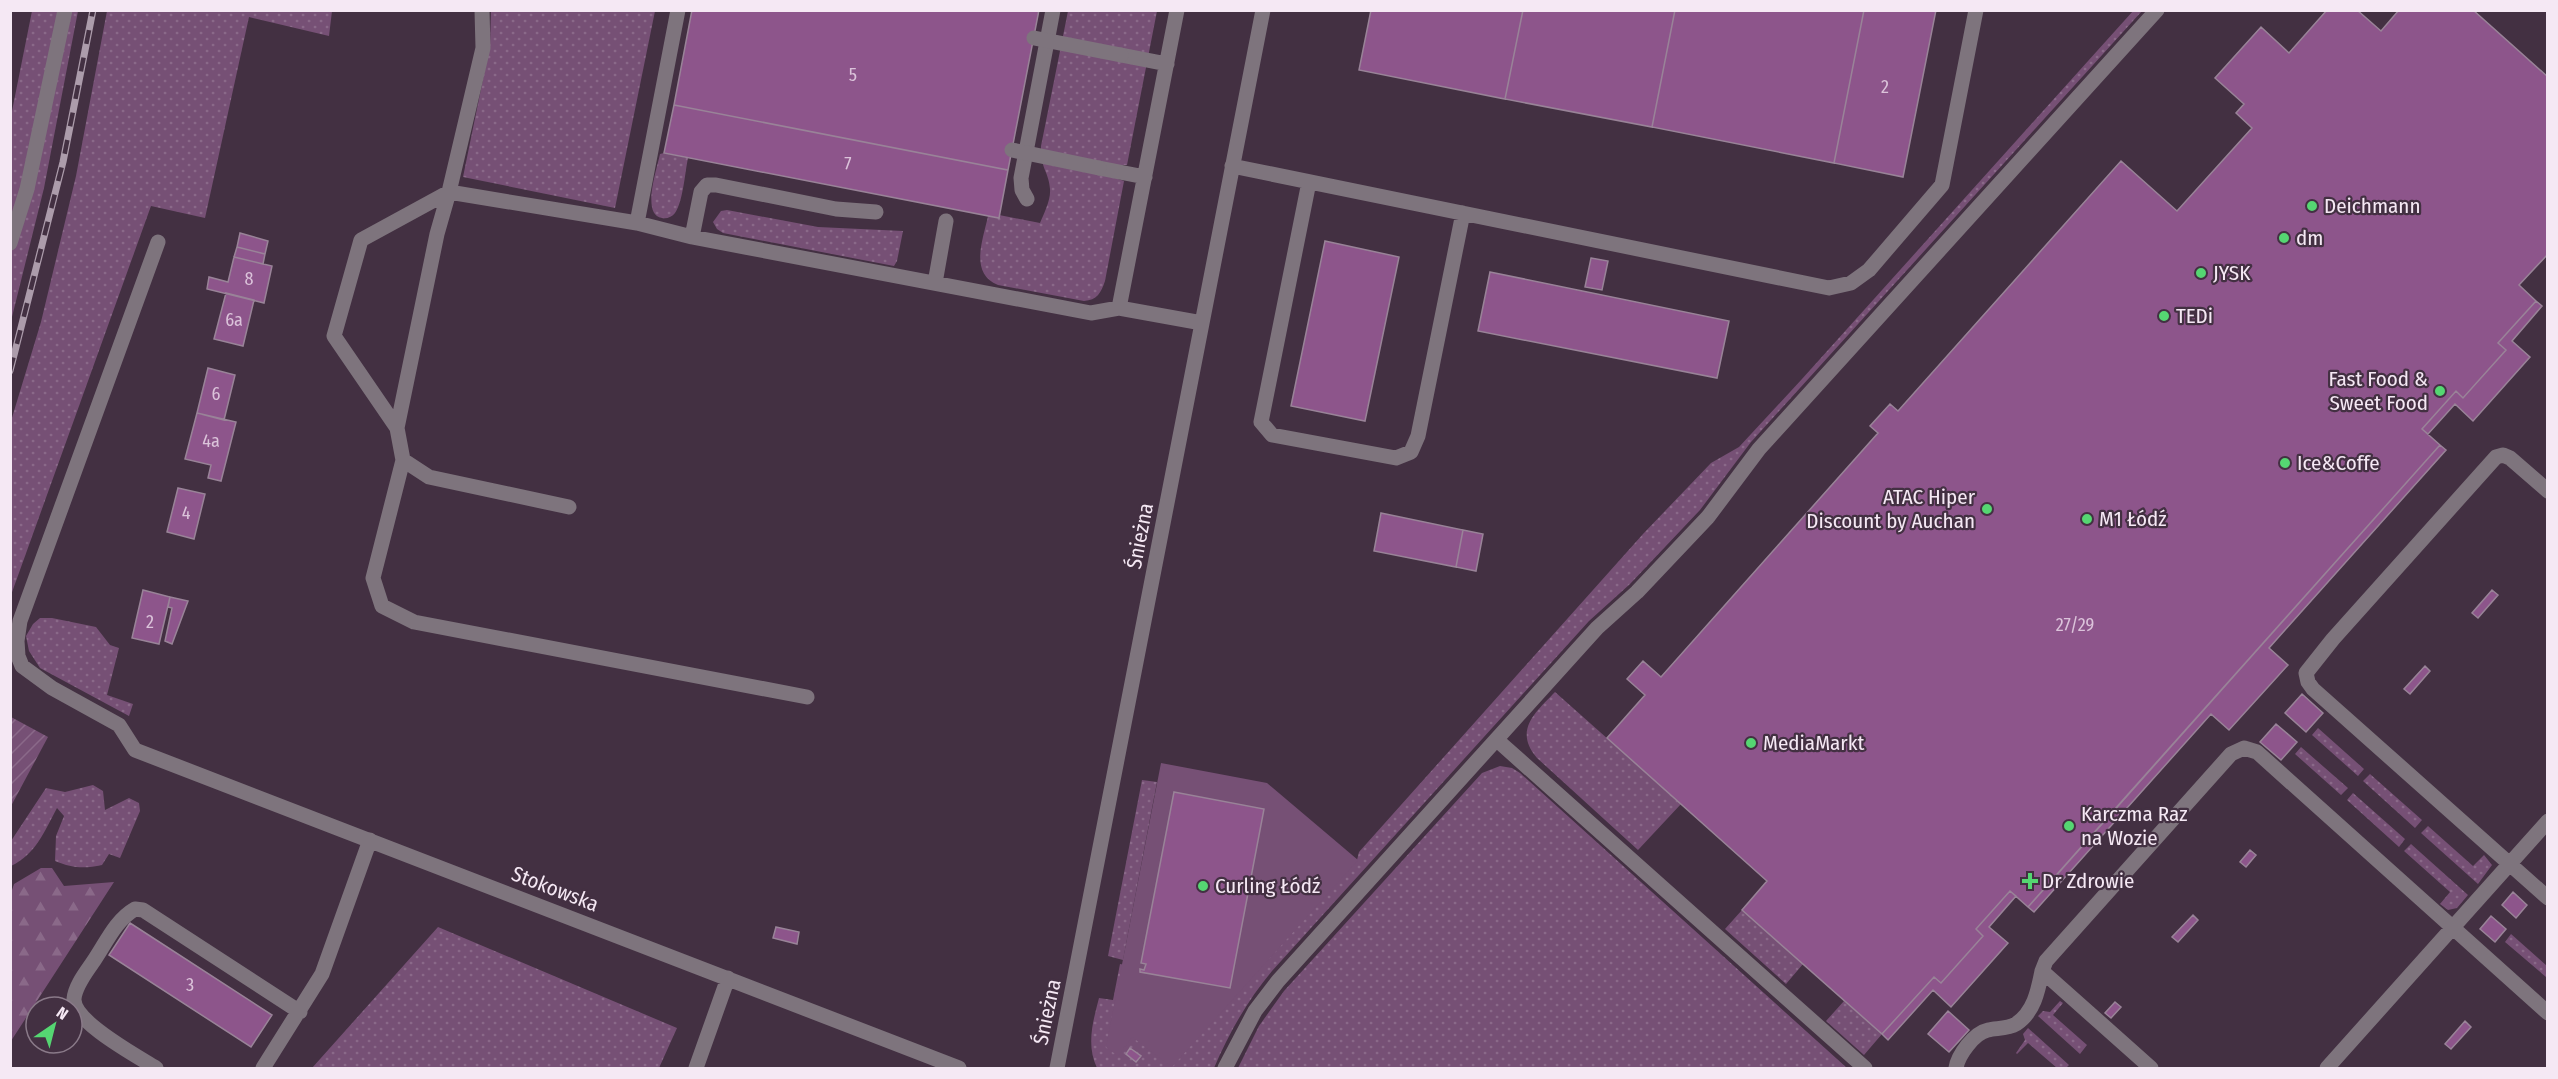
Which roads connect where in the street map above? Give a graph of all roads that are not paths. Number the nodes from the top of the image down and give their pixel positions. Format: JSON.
{"nodes":[{"id":1,"x":65,"y":10,"type":"edge"},
{"id":2,"x":483,"y":10,"type":"edge"},
{"id":3,"x":678,"y":10,"type":"edge"},
{"id":4,"x":1053,"y":10,"type":"edge"},
{"id":5,"x":1177,"y":10,"type":"edge"},
{"id":6,"x":1263,"y":10,"type":"edge"},
{"id":7,"x":1976,"y":10,"type":"edge"},
{"id":8,"x":2157,"y":10,"type":"edge"},
{"id":9,"x":1034,"y":38,"type":"dead end"},
{"id":10,"x":1167,"y":64,"type":"junction"},
{"id":11,"x":1012,"y":150,"type":"dead end"},
{"id":12,"x":1232,"y":166,"type":"junction"},
{"id":13,"x":1145,"y":177,"type":"junction"},
{"id":14,"x":1309,"y":182,"type":"junction"},
{"id":15,"x":449,"y":192,"type":"junction"},
{"id":16,"x":1027,"y":199,"type":"dead end"},
{"id":17,"x":876,"y":212,"type":"dead end"},
{"id":18,"x":1462,"y":213,"type":"junction"},
{"id":19,"x":946,"y":221,"type":"dead end"},
{"id":20,"x":637,"y":223,"type":"junction"},
{"id":21,"x":692,"y":237,"type":"junction"},
{"id":22,"x":158,"y":242,"type":"dead end"},
{"id":23,"x":10,"y":243,"type":"edge"},
{"id":24,"x":935,"y":283,"type":"junction"},
{"id":25,"x":1119,"y":308,"type":"junction"},
{"id":26,"x":1202,"y":323,"type":"junction"},
{"id":27,"x":397,"y":428,"type":"junction"},
{"id":28,"x":404,"y":460,"type":"junction"},
{"id":29,"x":2547,"y":491,"type":"edge"},
{"id":30,"x":569,"y":507,"type":"dead end"},
{"id":31,"x":807,"y":697,"type":"dead end"},
{"id":32,"x":1497,"y":740,"type":"junction"},
{"id":33,"x":2547,"y":821,"type":"edge"},
{"id":34,"x":370,"y":840,"type":"junction"},
{"id":35,"x":2509,"y":864,"type":"junction"},
{"id":36,"x":2547,"y":898,"type":"edge"},
{"id":37,"x":2452,"y":928,"type":"junction"},
{"id":38,"x":2042,"y":971,"type":"junction"},
{"id":39,"x":728,"y":978,"type":"junction"},
{"id":40,"x":300,"y":1012,"type":"junction"},
{"id":41,"x":2547,"y":1013,"type":"edge"},
{"id":42,"x":933,"y":1064,"type":"edge"},
{"id":43,"x":156,"y":1068,"type":"edge"},
{"id":44,"x":262,"y":1068,"type":"edge"},
{"id":45,"x":696,"y":1068,"type":"edge"},
{"id":46,"x":959,"y":1068,"type":"edge"},
{"id":47,"x":1057,"y":1068,"type":"edge"},
{"id":48,"x":1226,"y":1068,"type":"edge"},
{"id":49,"x":1865,"y":1068,"type":"edge"},
{"id":50,"x":1956,"y":1068,"type":"edge"},
{"id":51,"x":2151,"y":1068,"type":"edge"},
{"id":52,"x":2327,"y":1068,"type":"edge"}],
"edges":[{"from":1,"to":23,"type":"street"},
{"from":2,"to":15,"type":"street"},
{"from":3,"to":20,"type":"street"},
{"from":4,"to":16,"type":"street"},
{"from":5,"to":10,"type":"street"},
{"from":6,"to":12,"type":"street","name":"Śnieżna"},
{"from":7,"to":18,"type":"street"},
{"from":8,"to":32,"type":"street"},
{"from":9,"to":10,"type":"street","bridge":true},
{"from":10,"to":13,"type":"street"},
{"from":11,"to":13,"type":"street","bridge":true},
{"from":12,"to":14,"type":"street"},
{"from":12,"to":26,"type":"street","name":"Śnieżna"},
{"from":13,"to":25,"type":"street"},
{"from":14,"to":18,"type":"street"},
{"from":14,"to":18,"type":"street"},
{"from":15,"to":20,"type":"street"},
{"from":15,"to":27,"type":"street"},
{"from":15,"to":27,"type":"street"},
{"from":17,"to":21,"type":"street"},
{"from":19,"to":24,"type":"street"},
{"from":20,"to":21,"type":"street"},
{"from":21,"to":24,"type":"street"},
{"from":22,"to":34,"type":"street","name":"Stokowska"},
{"from":24,"to":25,"type":"street"},
{"from":25,"to":26,"type":"street"},
{"from":26,"to":47,"type":"street","name":"Śnieżna"},
{"from":27,"to":28,"type":"street"},
{"from":28,"to":30,"type":"street"},
{"from":28,"to":31,"type":"street"},
{"from":29,"to":35,"type":"street"},
{"from":32,"to":48,"type":"street"},
{"from":32,"to":49,"type":"street"},
{"from":33,"to":35,"type":"street"},
{"from":34,"to":39,"type":"street","name":"Stokowska"},
{"from":34,"to":40,"type":"street"},
{"from":35,"to":36,"type":"street"},
{"from":35,"to":37,"type":"street"},
{"from":37,"to":38,"type":"street"},
{"from":37,"to":41,"type":"street"},
{"from":37,"to":52,"type":"street"},
{"from":38,"to":50,"type":"street"},
{"from":38,"to":51,"type":"street"},
{"from":39,"to":42,"type":"street","name":"Stokowska"},
{"from":39,"to":45,"type":"street"},
{"from":40,"to":43,"type":"street"},
{"from":40,"to":44,"type":"street"},
{"from":42,"to":46,"type":"street","name":"Stokowska"}]}
